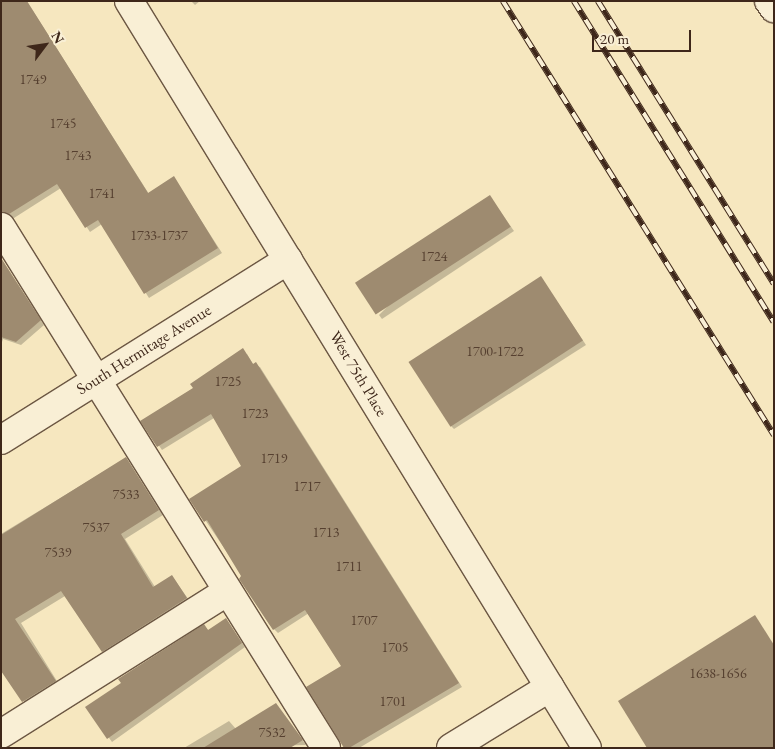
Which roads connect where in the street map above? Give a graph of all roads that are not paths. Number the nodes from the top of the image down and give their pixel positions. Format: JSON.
{"nodes":[{"id":1,"x":128,"y":1,"type":"edge"},
{"id":2,"x":770,"y":1,"type":"edge"},
{"id":3,"x":774,"y":8,"type":"edge"},
{"id":4,"x":1,"y":228,"type":"edge"},
{"id":5,"x":288,"y":260,"type":"junction"},
{"id":6,"x":97,"y":380,"type":"junction"},
{"id":7,"x":1,"y":440,"type":"edge"},
{"id":8,"x":228,"y":591,"type":"junction"},
{"id":9,"x":550,"y":687,"type":"junction"},
{"id":10,"x":1,"y":734,"type":"edge"},
{"id":11,"x":326,"y":748,"type":"edge"},
{"id":12,"x":451,"y":748,"type":"edge"},
{"id":13,"x":587,"y":748,"type":"edge"}],
"edges":[{"from":1,"to":5,"type":"street","name":"West 75th Place"},
{"from":2,"to":3,"type":"street"},
{"from":4,"to":6,"type":"street"},
{"from":5,"to":6,"type":"street","name":"South Hermitage Avenue"},
{"from":5,"to":9,"type":"street","name":"West 75th Place"},
{"from":6,"to":7,"type":"street","name":"South Hermitage Avenue"},
{"from":6,"to":8,"type":"street"},
{"from":8,"to":10,"type":"street"},
{"from":8,"to":11,"type":"street"},
{"from":9,"to":12,"type":"street"},
{"from":9,"to":13,"type":"street","name":"West 75th Place"}]}
